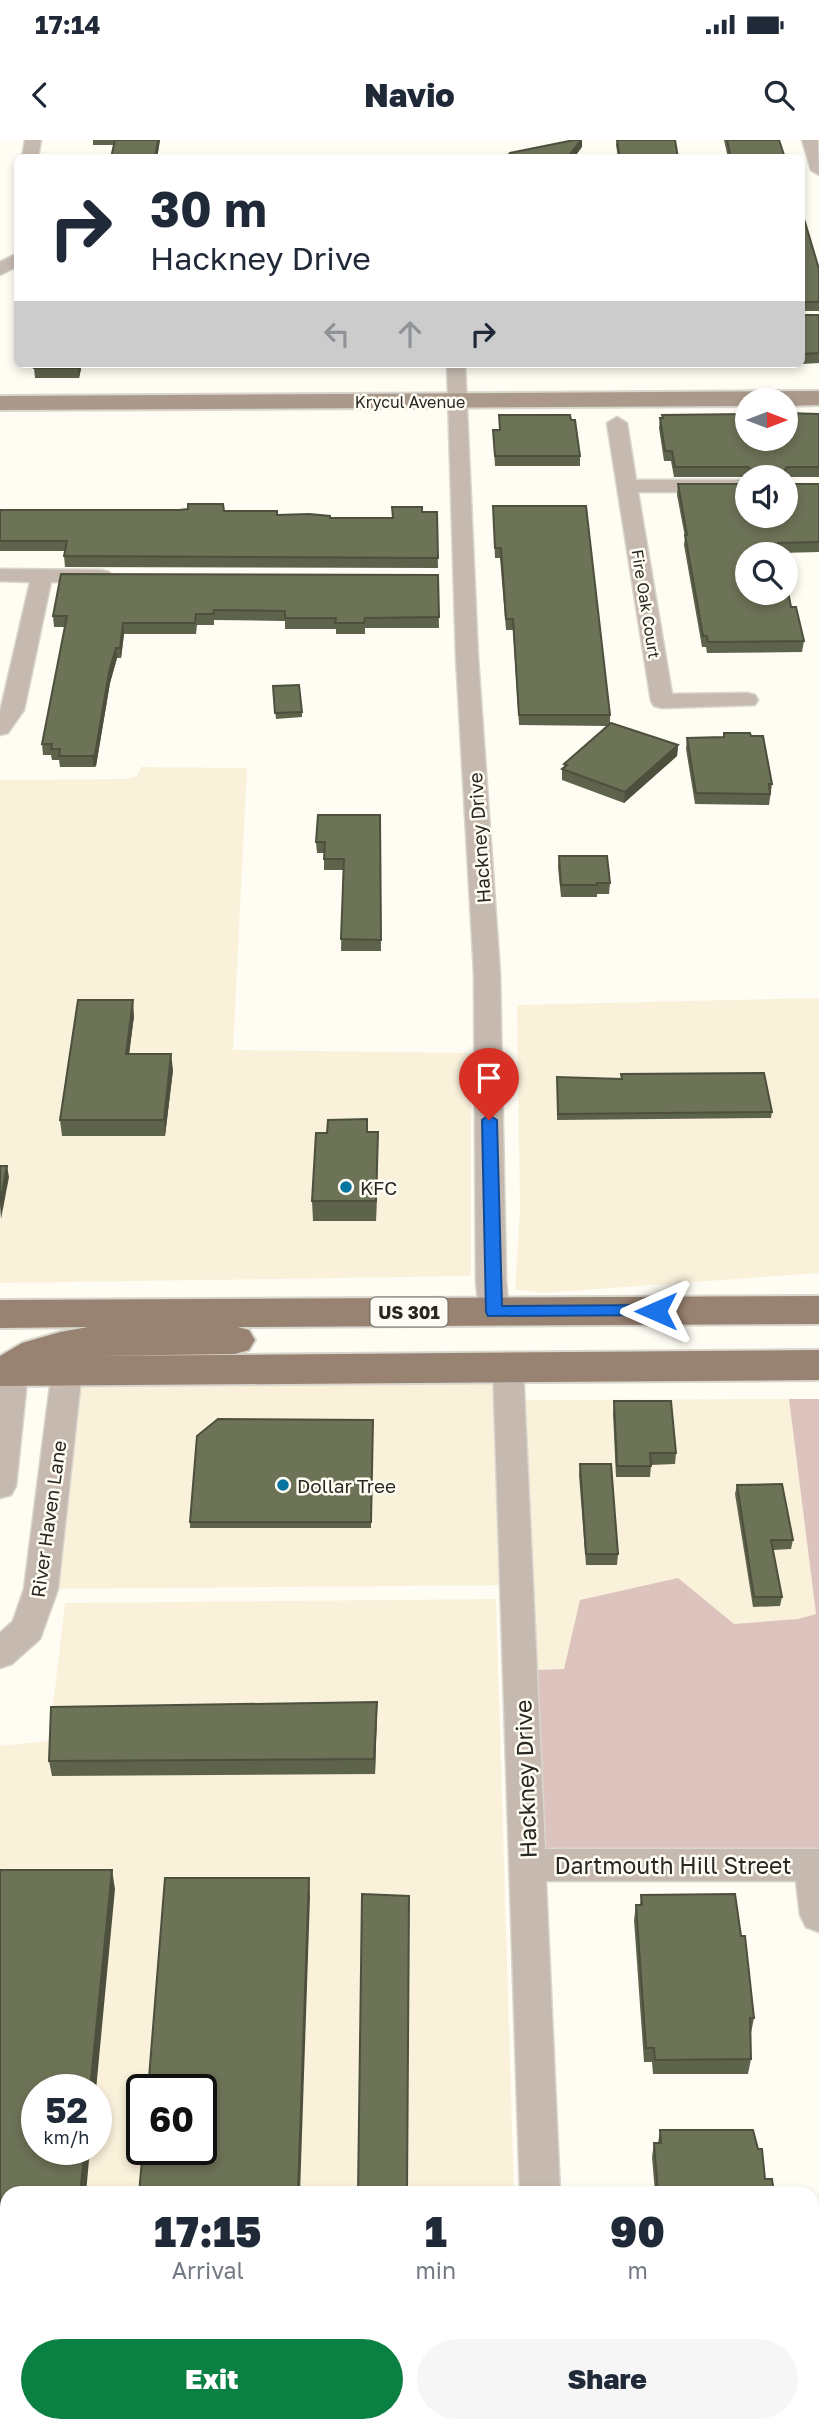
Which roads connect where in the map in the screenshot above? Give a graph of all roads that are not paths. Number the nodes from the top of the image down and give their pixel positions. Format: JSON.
{"nodes":[{"id":1,"x":810,"y":140,"type":"edge"},
{"id":2,"x":816,"y":178,"type":"edge"},
{"id":3,"x":456,"y":368,"type":"edge"},
{"id":4,"x":819,"y":398,"type":"edge"},
{"id":5,"x":457,"y":402,"type":"junction"},
{"id":6,"x":0,"y":403,"type":"edge"},
{"id":7,"x":617,"y":423,"type":"dead end"},
{"id":8,"x":627,"y":486,"type":"junction"},
{"id":9,"x":735,"y":486,"type":"edge"},
{"id":10,"x":0,"y":575,"type":"edge"},
{"id":11,"x":42,"y":575,"type":"junction"},
{"id":12,"x":123,"y":576,"type":"edge"},
{"id":13,"x":747,"y":700,"type":"dead end"},
{"id":14,"x":0,"y":728,"type":"edge"},
{"id":15,"x":819,"y":1310,"type":"edge"},
{"id":16,"x":420,"y":1312,"type":"junction"},
{"id":17,"x":494,"y":1312,"type":"junction"},
{"id":18,"x":19,"y":1314,"type":"edge"},
{"id":19,"x":4,"y":1361,"type":"edge"},
{"id":20,"x":819,"y":1365,"type":"edge"},
{"id":21,"x":508,"y":1366,"type":"junction"},
{"id":22,"x":67,"y":1370,"type":"junction"},
{"id":23,"x":0,"y":1486,"type":"edge"},
{"id":24,"x":0,"y":1654,"type":"edge"},
{"id":25,"x":528,"y":1865,"type":"junction"},
{"id":26,"x":816,"y":1865,"type":"edge"},
{"id":27,"x":819,"y":1915,"type":"edge"},
{"id":28,"x":540,"y":2186,"type":"edge"}],
"edges":[{"from":1,"to":2,"type":"street"},
{"from":3,"to":5,"type":"street","name":"Hackney Drive"},
{"from":4,"to":5,"type":"street","name":"Krycul Avenue"},
{"from":5,"to":6,"type":"street","name":"Krycul Avenue"},
{"from":5,"to":17,"type":"street","name":"Hackney Drive"},
{"from":7,"to":8,"type":"street","name":"Fire Oak Court"},
{"from":8,"to":9,"type":"street"},
{"from":8,"to":13,"type":"street","name":"Fire Oak Court"},
{"from":10,"to":11,"type":"street"},
{"from":11,"to":12,"type":"street"},
{"from":11,"to":14,"type":"street"},
{"from":15,"to":17,"type":"main road","number":"US 301"},
{"from":16,"to":17,"type":"main road","number":"US 301"},
{"from":16,"to":18,"type":"main road","number":"US 301"},
{"from":16,"to":19,"type":"main road"},
{"from":18,"to":19,"type":"main road"},
{"from":19,"to":22,"type":"main road"},
{"from":19,"to":23,"type":"street"},
{"from":20,"to":21,"type":"main road"},
{"from":21,"to":22,"type":"main road"},
{"from":21,"to":25,"type":"street","name":"Hackney Drive"},
{"from":22,"to":24,"type":"street","name":"River Haven Lane"},
{"from":25,"to":26,"type":"street","name":"Dartmouth Hill Street"},
{"from":25,"to":28,"type":"street","name":"Hackney Drive"},
{"from":26,"to":27,"type":"street"}]}
